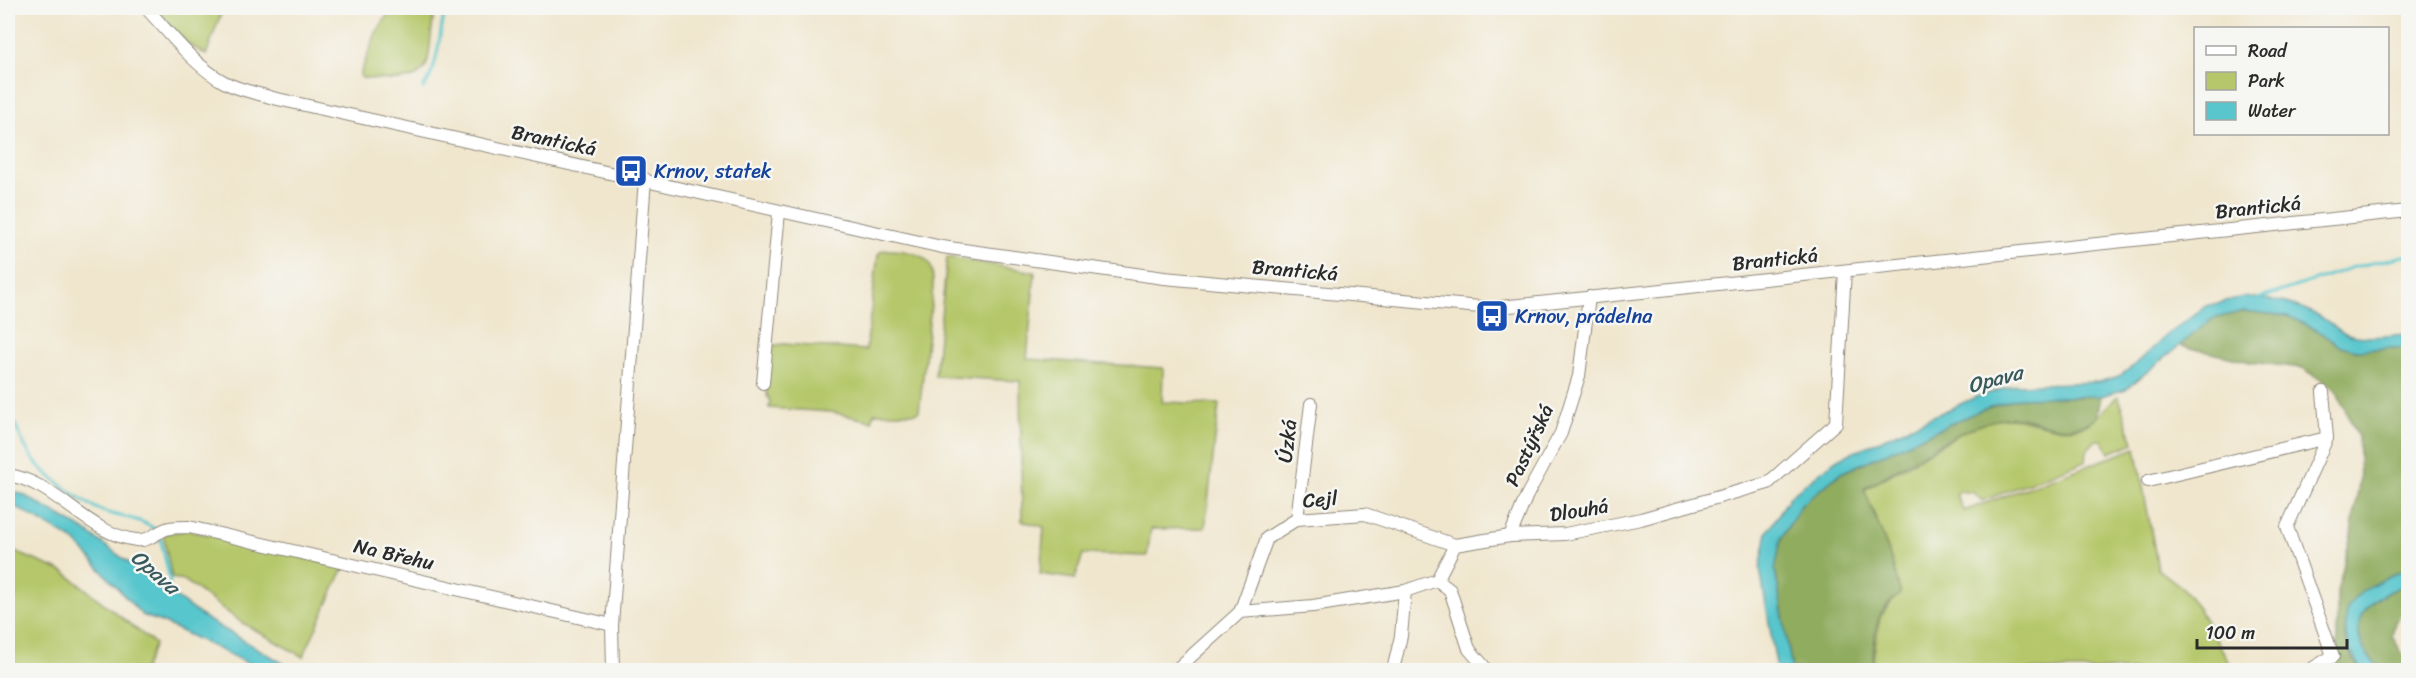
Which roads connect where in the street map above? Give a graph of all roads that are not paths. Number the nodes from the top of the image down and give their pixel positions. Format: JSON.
{"nodes":[{"id":1,"x":146,"y":8,"type":"edge"},
{"id":2,"x":645,"y":180,"type":"junction"},
{"id":3,"x":2409,"y":211,"type":"edge"},
{"id":4,"x":779,"y":212,"type":"junction"},
{"id":5,"x":1845,"y":271,"type":"junction"},
{"id":6,"x":1589,"y":297,"type":"junction"},
{"id":7,"x":763,"y":383,"type":"dead end"},
{"id":8,"x":2323,"y":392,"type":"dead end"},
{"id":9,"x":1311,"y":404,"type":"dead end"},
{"id":10,"x":2327,"y":438,"type":"junction"},
{"id":11,"x":8,"y":475,"type":"edge"},
{"id":12,"x":2148,"y":481,"type":"dead end"},
{"id":13,"x":1297,"y":519,"type":"junction"},
{"id":14,"x":1510,"y":536,"type":"junction"},
{"id":15,"x":1455,"y":545,"type":"junction"},
{"id":16,"x":1437,"y":580,"type":"junction"},
{"id":17,"x":1405,"y":591,"type":"junction"},
{"id":18,"x":1240,"y":612,"type":"junction"},
{"id":19,"x":612,"y":625,"type":"junction"},
{"id":20,"x":614,"y":670,"type":"edge"},
{"id":21,"x":1176,"y":670,"type":"edge"},
{"id":22,"x":1393,"y":670,"type":"edge"},
{"id":23,"x":1487,"y":670,"type":"edge"},
{"id":24,"x":2310,"y":670,"type":"edge"}],
"edges":[{"from":1,"to":2,"type":"street","name":"Brantická"},
{"from":2,"to":4,"type":"street","name":"Brantická"},
{"from":2,"to":19,"type":"street"},
{"from":3,"to":5,"type":"street","name":"Brantická"},
{"from":4,"to":6,"type":"street","name":"Brantická"},
{"from":4,"to":7,"type":"street"},
{"from":5,"to":6,"type":"street","name":"Brantická"},
{"from":5,"to":14,"type":"street","name":"Dlouhá"},
{"from":6,"to":14,"type":"street","name":"Pastýřská"},
{"from":8,"to":10,"type":"street"},
{"from":9,"to":13,"type":"street","name":"Úzká"},
{"from":10,"to":12,"type":"street"},
{"from":10,"to":24,"type":"street"},
{"from":11,"to":19,"type":"street","name":"Na Břehu"},
{"from":13,"to":15,"type":"street","name":"Cejl"},
{"from":13,"to":18,"type":"street","name":"Cejl"},
{"from":14,"to":15,"type":"street","name":"Dlouhá"},
{"from":15,"to":16,"type":"street"},
{"from":16,"to":17,"type":"street"},
{"from":16,"to":23,"type":"street"},
{"from":17,"to":18,"type":"street"},
{"from":17,"to":22,"type":"street"},
{"from":18,"to":21,"type":"street"},
{"from":19,"to":20,"type":"street"}]}
